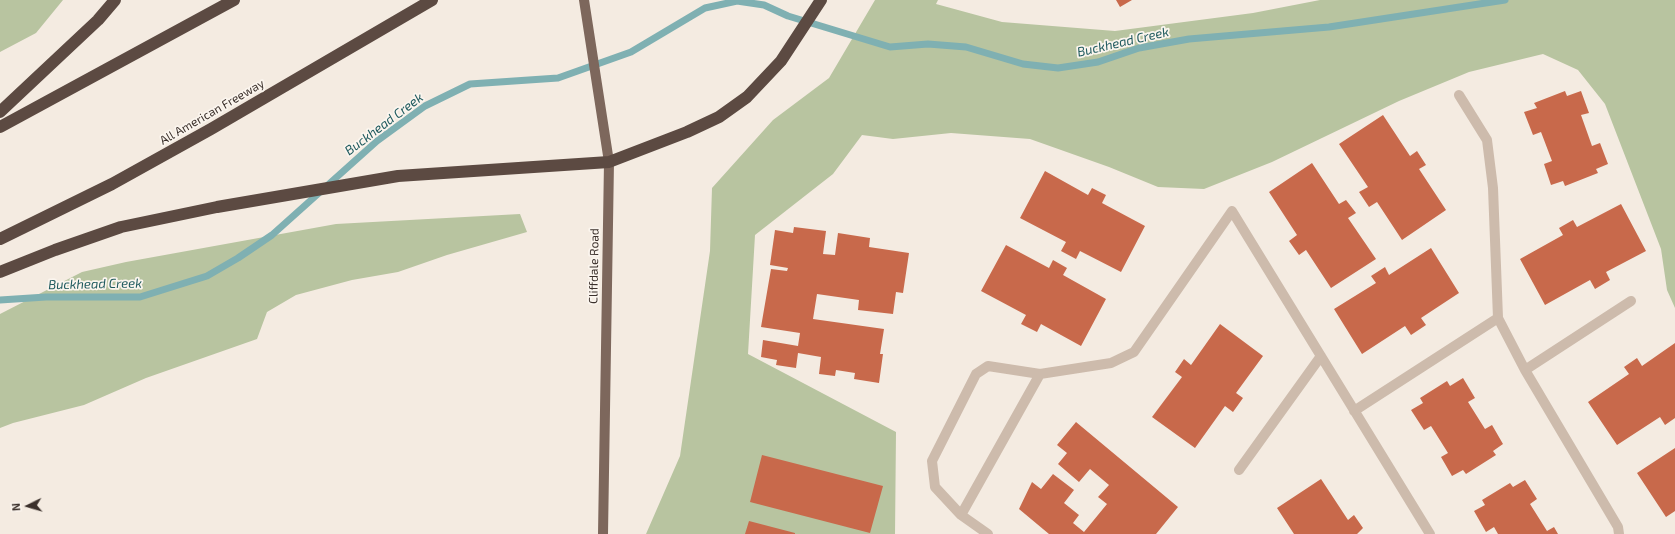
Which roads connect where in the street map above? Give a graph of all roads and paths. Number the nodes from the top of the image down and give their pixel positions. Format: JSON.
{"nodes":[{"id":1,"x":115,"y":0,"type":"edge"},
{"id":2,"x":234,"y":0,"type":"edge"},
{"id":3,"x":432,"y":0,"type":"edge"},
{"id":4,"x":584,"y":0,"type":"edge"},
{"id":5,"x":821,"y":0,"type":"edge"},
{"id":6,"x":1459,"y":95,"type":"dead end"},
{"id":7,"x":0,"y":112,"type":"edge"},
{"id":8,"x":0,"y":127,"type":"edge"},
{"id":9,"x":609,"y":162,"type":"junction"},
{"id":10,"x":0,"y":239,"type":"edge"},
{"id":11,"x":0,"y":272,"type":"edge"},
{"id":12,"x":1631,"y":301,"type":"dead end"},
{"id":13,"x":1498,"y":318,"type":"junction"},
{"id":14,"x":1321,"y":356,"type":"junction"},
{"id":15,"x":1525,"y":370,"type":"junction"},
{"id":16,"x":1040,"y":374,"type":"junction"},
{"id":17,"x":1354,"y":411,"type":"junction"},
{"id":18,"x":1239,"y":470,"type":"dead end"},
{"id":19,"x":961,"y":515,"type":"junction"},
{"id":20,"x":603,"y":534,"type":"edge"},
{"id":21,"x":988,"y":534,"type":"edge"},
{"id":22,"x":1430,"y":534,"type":"edge"},
{"id":23,"x":1620,"y":534,"type":"edge"}],
"edges":[{"from":1,"to":7,"type":"highway"},
{"from":2,"to":8,"type":"highway"},
{"from":3,"to":10,"type":"highway","name":"All American Freeway"},
{"from":4,"to":9,"type":"main road","name":"Cliffdale Road"},
{"from":5,"to":9,"type":"highway"},
{"from":6,"to":13,"type":"lane"},
{"from":9,"to":11,"type":"highway"},
{"from":9,"to":20,"type":"main road","name":"Cliffdale Road"},
{"from":12,"to":15,"type":"lane"},
{"from":13,"to":15,"type":"lane"},
{"from":13,"to":17,"type":"lane"},
{"from":14,"to":16,"type":"lane"},
{"from":14,"to":17,"type":"lane"},
{"from":14,"to":18,"type":"lane"},
{"from":15,"to":23,"type":"lane"},
{"from":16,"to":19,"type":"lane"},
{"from":16,"to":19,"type":"lane"},
{"from":17,"to":22,"type":"lane"},
{"from":19,"to":21,"type":"lane"}]}
